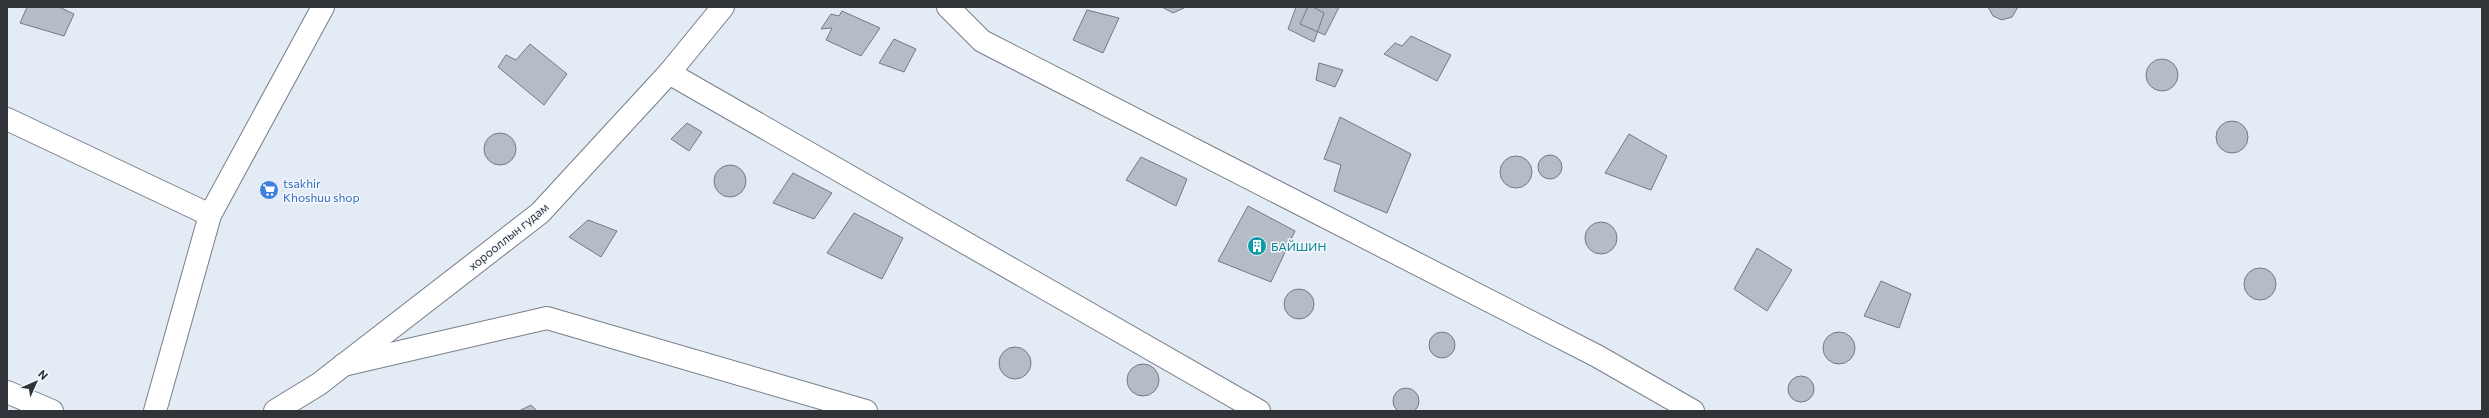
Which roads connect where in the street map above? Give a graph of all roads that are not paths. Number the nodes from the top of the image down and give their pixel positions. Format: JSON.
{"nodes":[{"id":1,"x":323,"y":7,"type":"edge"},
{"id":2,"x":723,"y":7,"type":"edge"},
{"id":3,"x":948,"y":7,"type":"edge"},
{"id":4,"x":669,"y":73,"type":"junction"},
{"id":5,"x":7,"y":119,"type":"edge"},
{"id":6,"x":210,"y":215,"type":"junction"},
{"id":7,"x":343,"y":365,"type":"junction"},
{"id":8,"x":7,"y":392,"type":"edge"},
{"id":9,"x":52,"y":411,"type":"edge"},
{"id":10,"x":154,"y":411,"type":"edge"},
{"id":11,"x":275,"y":411,"type":"edge"},
{"id":12,"x":866,"y":411,"type":"edge"},
{"id":13,"x":1259,"y":411,"type":"edge"},
{"id":14,"x":1693,"y":411,"type":"edge"}],
"edges":[{"from":1,"to":6,"type":"street"},
{"from":2,"to":4,"type":"street","name":"хорооллын гудам"},
{"from":3,"to":14,"type":"street"},
{"from":4,"to":7,"type":"street","name":"хорооллын гудам"},
{"from":4,"to":13,"type":"street"},
{"from":5,"to":6,"type":"street"},
{"from":6,"to":10,"type":"street"},
{"from":7,"to":11,"type":"street","name":"хорооллын гудам"},
{"from":7,"to":12,"type":"street"},
{"from":8,"to":9,"type":"street"}]}
